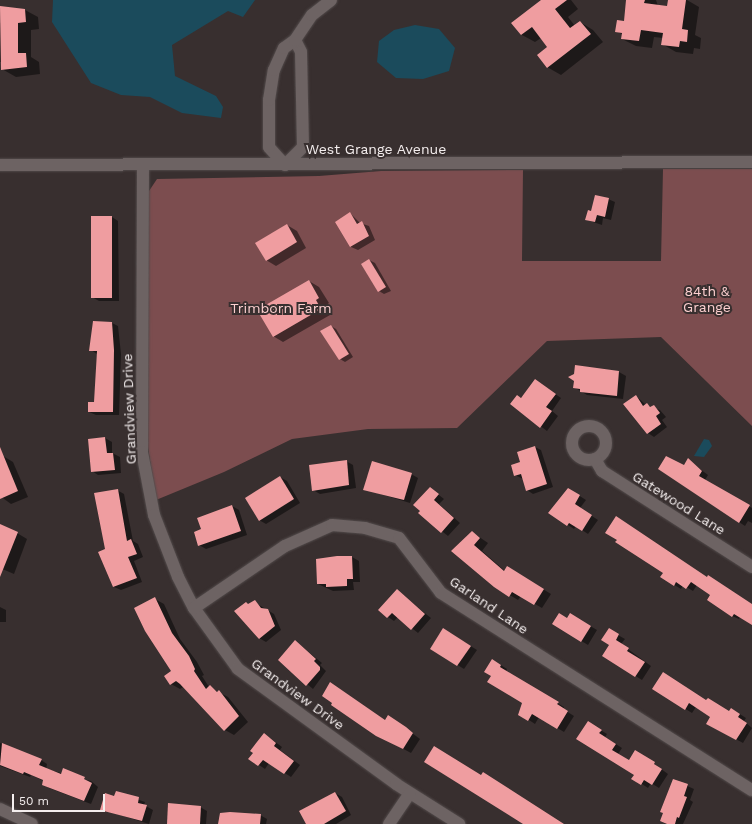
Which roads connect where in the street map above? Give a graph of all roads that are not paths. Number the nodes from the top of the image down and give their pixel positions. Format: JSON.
{"nodes":[{"id":1,"x":331,"y":0,"type":"edge"},
{"id":2,"x":295,"y":40,"type":"junction"},
{"id":3,"x":752,"y":162,"type":"edge"},
{"id":4,"x":0,"y":165,"type":"edge"},
{"id":5,"x":285,"y":165,"type":"junction"},
{"id":6,"x":143,"y":166,"type":"junction"},
{"id":7,"x":595,"y":459,"type":"dead end"},
{"id":8,"x":752,"y":567,"type":"edge"},
{"id":9,"x":194,"y":608,"type":"junction"},
{"id":10,"x":752,"y":790,"type":"edge"},
{"id":11,"x":410,"y":793,"type":"junction"},
{"id":12,"x":0,"y":809,"type":"edge"},
{"id":13,"x":32,"y":824,"type":"edge"},
{"id":14,"x":389,"y":824,"type":"edge"},
{"id":15,"x":459,"y":824,"type":"edge"}],
"edges":[{"from":1,"to":2,"type":"street"},
{"from":2,"to":5,"type":"street"},
{"from":2,"to":5,"type":"street"},
{"from":3,"to":5,"type":"street","name":"West Grange Avenue"},
{"from":4,"to":6,"type":"street","name":"West Grange Avenue"},
{"from":5,"to":6,"type":"street","name":"West Grange Avenue"},
{"from":6,"to":9,"type":"street","name":"Grandview Drive"},
{"from":7,"to":8,"type":"street","name":"Gatewood Lane"},
{"from":9,"to":10,"type":"street","name":"Garland Lane"},
{"from":9,"to":11,"type":"street","name":"Grandview Drive"},
{"from":11,"to":14,"type":"street"},
{"from":11,"to":15,"type":"street","name":"Grandview Drive"},
{"from":12,"to":13,"type":"street"}]}
